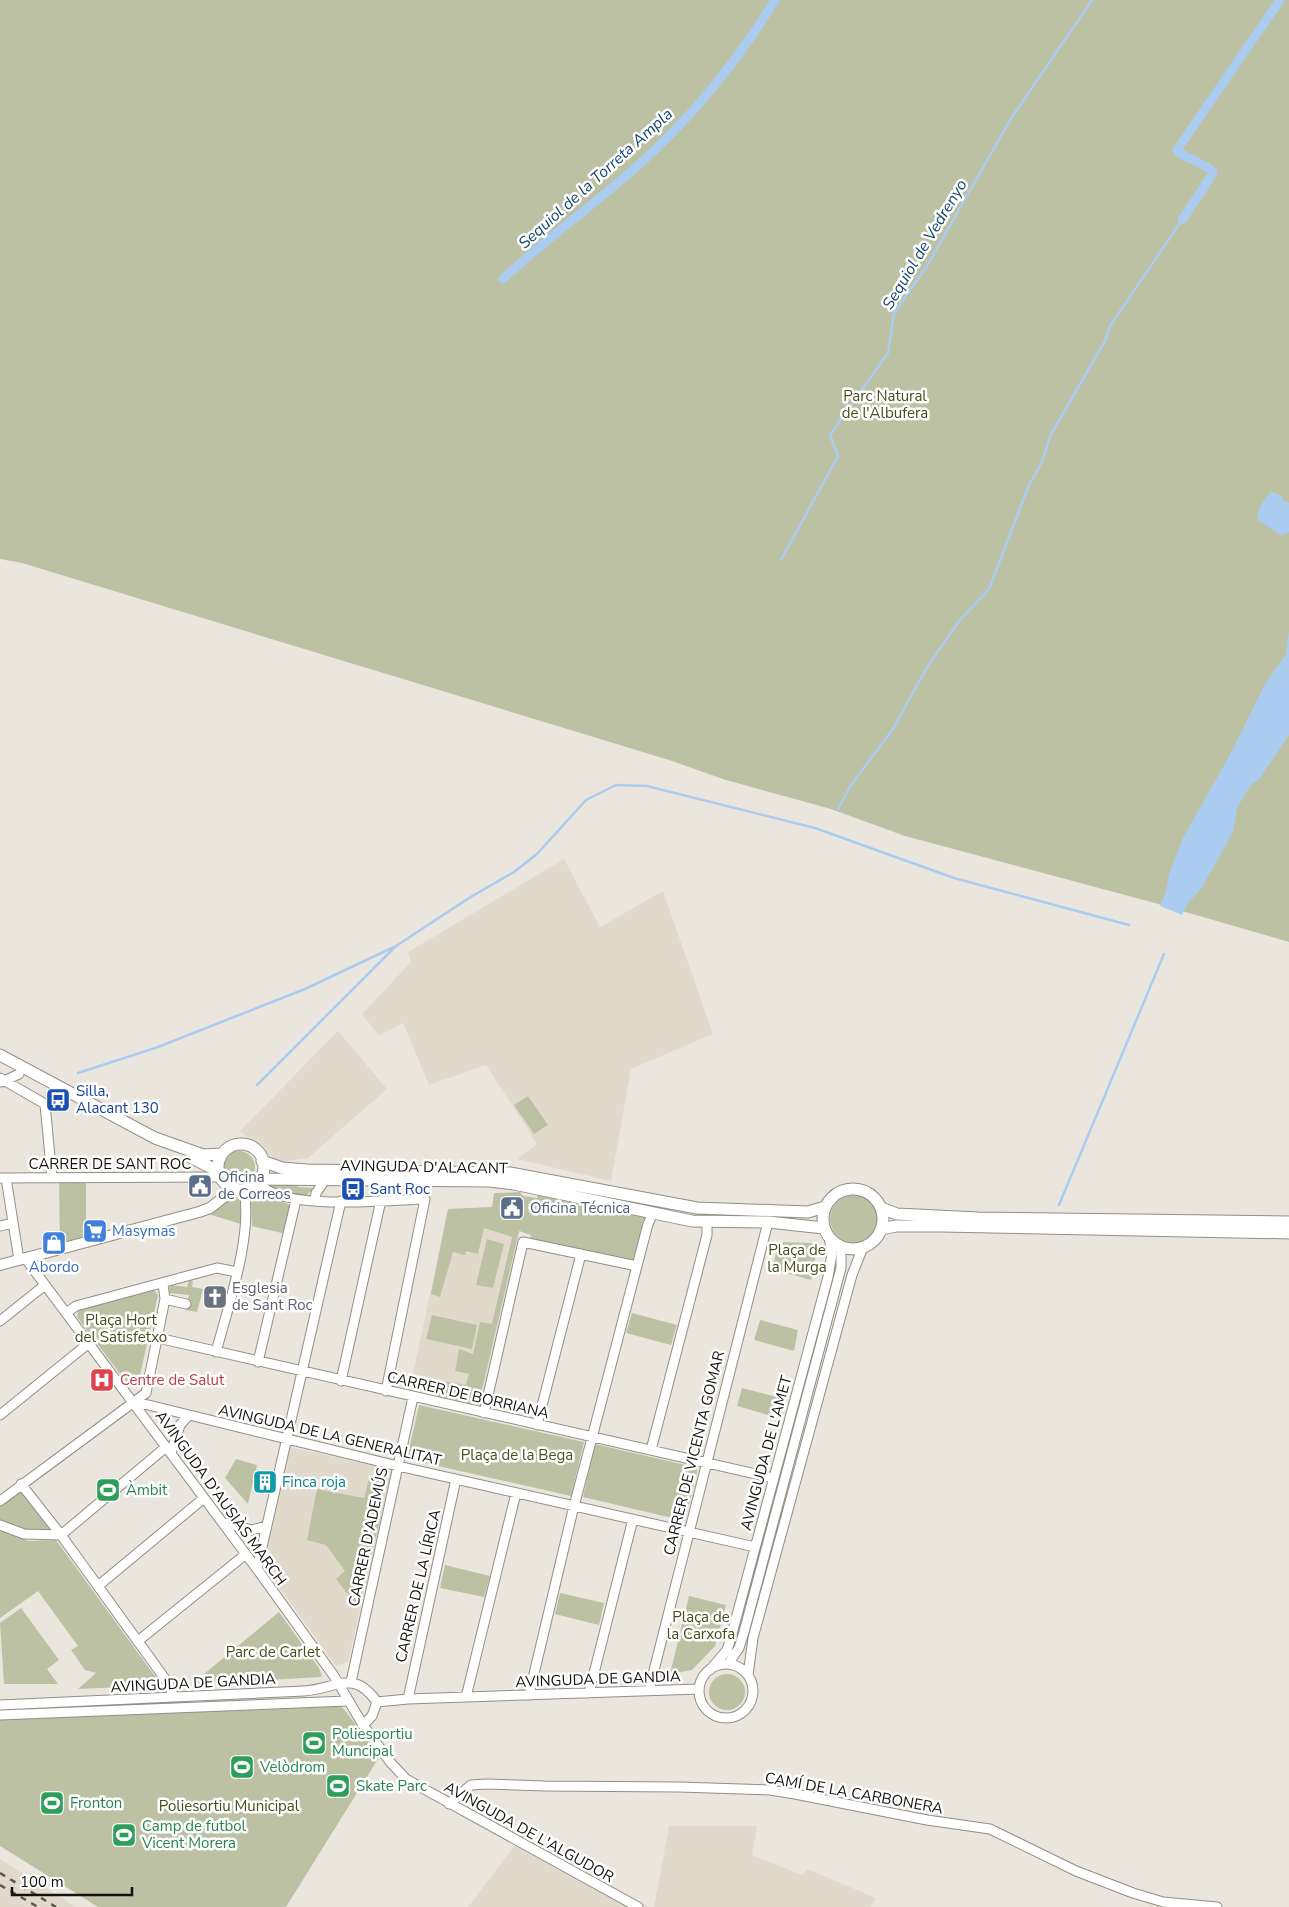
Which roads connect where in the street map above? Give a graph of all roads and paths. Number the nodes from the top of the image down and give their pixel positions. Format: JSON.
{"nodes":[{"id":1,"x":0,"y":1055,"type":"edge"},
{"id":2,"x":0,"y":1064,"type":"edge"},
{"id":3,"x":19,"y":1074,"type":"junction"},
{"id":4,"x":2,"y":1081,"type":"edge"},
{"id":5,"x":222,"y":1154,"type":"junction"},
{"id":6,"x":262,"y":1161,"type":"junction"},
{"id":7,"x":219,"y":1174,"type":"junction"},
{"id":8,"x":3,"y":1178,"type":"edge"},
{"id":9,"x":52,"y":1178,"type":"junction"},
{"id":10,"x":259,"y":1180,"type":"junction"},
{"id":11,"x":325,"y":1180,"type":"junction"},
{"id":12,"x":239,"y":1190,"type":"junction"},
{"id":13,"x":296,"y":1200,"type":"junction"},
{"id":14,"x":381,"y":1200,"type":"junction"},
{"id":15,"x":315,"y":1201,"type":"junction"},
{"id":16,"x":341,"y":1201,"type":"junction"},
{"id":17,"x":824,"y":1207,"type":"junction"},
{"id":18,"x":881,"y":1208,"type":"junction"},
{"id":19,"x":653,"y":1213,"type":"junction"},
{"id":20,"x":707,"y":1221,"type":"junction"},
{"id":21,"x":768,"y":1222,"type":"junction"},
{"id":22,"x":1289,"y":1222,"type":"edge"},
{"id":23,"x":13,"y":1223,"type":"junction"},
{"id":24,"x":0,"y":1226,"type":"edge"},
{"id":25,"x":881,"y":1229,"type":"junction"},
{"id":26,"x":826,"y":1233,"type":"junction"},
{"id":27,"x":1289,"y":1233,"type":"edge"},
{"id":28,"x":838,"y":1245,"type":"junction"},
{"id":29,"x":863,"y":1247,"type":"junction"},
{"id":30,"x":581,"y":1254,"type":"junction"},
{"id":31,"x":22,"y":1259,"type":"junction"},
{"id":32,"x":0,"y":1265,"type":"edge"},
{"id":33,"x":637,"y":1266,"type":"junction"},
{"id":34,"x":237,"y":1272,"type":"junction"},
{"id":35,"x":163,"y":1284,"type":"junction"},
{"id":36,"x":45,"y":1285,"type":"junction"},
{"id":37,"x":165,"y":1299,"type":"junction"},
{"id":38,"x":186,"y":1304,"type":"dead end"},
{"id":39,"x":66,"y":1313,"type":"junction"},
{"id":40,"x":0,"y":1321,"type":"edge"},
{"id":41,"x":158,"y":1338,"type":"junction"},
{"id":42,"x":89,"y":1343,"type":"junction"},
{"id":43,"x":216,"y":1352,"type":"junction"},
{"id":44,"x":258,"y":1362,"type":"junction"},
{"id":45,"x":302,"y":1372,"type":"junction"},
{"id":46,"x":341,"y":1381,"type":"junction"},
{"id":47,"x":386,"y":1391,"type":"junction"},
{"id":48,"x":413,"y":1397,"type":"junction"},
{"id":49,"x":132,"y":1401,"type":"junction"},
{"id":50,"x":484,"y":1413,"type":"junction"},
{"id":51,"x":0,"y":1415,"type":"edge"},
{"id":52,"x":188,"y":1416,"type":"junction"},
{"id":53,"x":537,"y":1425,"type":"junction"},
{"id":54,"x":288,"y":1438,"type":"junction"},
{"id":55,"x":593,"y":1438,"type":"junction"},
{"id":56,"x":169,"y":1450,"type":"junction"},
{"id":57,"x":651,"y":1450,"type":"junction"},
{"id":58,"x":706,"y":1463,"type":"junction"},
{"id":59,"x":398,"y":1466,"type":"junction"},
{"id":60,"x":773,"y":1478,"type":"junction"},
{"id":61,"x":456,"y":1479,"type":"junction"},
{"id":62,"x":21,"y":1484,"type":"junction"},
{"id":63,"x":516,"y":1493,"type":"junction"},
{"id":64,"x":204,"y":1498,"type":"junction"},
{"id":65,"x":0,"y":1501,"type":"edge"},
{"id":66,"x":574,"y":1506,"type":"junction"},
{"id":67,"x":633,"y":1520,"type":"junction"},
{"id":68,"x":222,"y":1522,"type":"junction"},
{"id":69,"x":0,"y":1525,"type":"edge"},
{"id":70,"x":266,"y":1526,"type":"junction"},
{"id":71,"x":688,"y":1532,"type":"junction"},
{"id":72,"x":61,"y":1534,"type":"junction"},
{"id":73,"x":755,"y":1547,"type":"junction"},
{"id":74,"x":246,"y":1554,"type":"junction"},
{"id":75,"x":257,"y":1568,"type":"junction"},
{"id":76,"x":98,"y":1586,"type":"junction"},
{"id":77,"x":138,"y":1641,"type":"junction"},
{"id":78,"x":728,"y":1664,"type":"junction"},
{"id":79,"x":710,"y":1670,"type":"junction"},
{"id":80,"x":748,"y":1675,"type":"junction"},
{"id":81,"x":351,"y":1682,"type":"junction"},
{"id":82,"x":337,"y":1683,"type":"junction"},
{"id":83,"x":699,"y":1689,"type":"junction"},
{"id":84,"x":649,"y":1690,"type":"junction"},
{"id":85,"x":589,"y":1693,"type":"junction"},
{"id":86,"x":529,"y":1695,"type":"junction"},
{"id":87,"x":174,"y":1697,"type":"junction"},
{"id":88,"x":466,"y":1697,"type":"junction"},
{"id":89,"x":408,"y":1699,"type":"junction"},
{"id":90,"x":348,"y":1701,"type":"junction"},
{"id":91,"x":377,"y":1702,"type":"junction"},
{"id":92,"x":0,"y":1705,"type":"edge"},
{"id":93,"x":0,"y":1715,"type":"edge"},
{"id":94,"x":363,"y":1725,"type":"junction"},
{"id":95,"x":448,"y":1804,"type":"junction"},
{"id":96,"x":638,"y":1907,"type":"edge"},
{"id":97,"x":1217,"y":1907,"type":"edge"}],
"edges":[{"from":1,"to":5,"type":"main road"},
{"from":2,"to":3,"type":"main road"},
{"from":3,"to":4,"type":"street"},
{"from":3,"to":7,"type":"main road"},
{"from":4,"to":9,"type":"street"},
{"from":5,"to":6,"type":"main road"},
{"from":5,"to":7,"type":"main road"},
{"from":6,"to":10,"type":"main road"},
{"from":6,"to":17,"type":"main road","name":"AVINGUDA D'ALACANT"},
{"from":7,"to":9,"type":"street","name":"CARRER DE SANT ROC"},
{"from":7,"to":12,"type":"main road"},
{"from":8,"to":9,"type":"street","name":"CARRER DE SANT ROC"},
{"from":8,"to":23,"type":"street"},
{"from":10,"to":11,"type":"main road","name":"AVINGUDA D'ALACANT"},
{"from":10,"to":12,"type":"main road"},
{"from":10,"to":13,"type":"street"},
{"from":11,"to":15,"type":"street"},
{"from":11,"to":19,"type":"main road","name":"AVINGUDA D'ALACANT"},
{"from":12,"to":31,"type":"street"},
{"from":12,"to":34,"type":"street"},
{"from":13,"to":15,"type":"street"},
{"from":13,"to":44,"type":"street"},
{"from":14,"to":16,"type":"street"},
{"from":14,"to":46,"type":"street"},
{"from":14,"to":47,"type":"street"},
{"from":15,"to":16,"type":"street"},
{"from":16,"to":45,"type":"street"},
{"from":17,"to":18,"type":"main road"},
{"from":17,"to":26,"type":"main road"},
{"from":18,"to":22,"type":"main road"},
{"from":18,"to":25,"type":"main road"},
{"from":19,"to":20,"type":"main road","name":"AVINGUDA D'ALACANT"},
{"from":19,"to":33,"type":"street"},
{"from":20,"to":21,"type":"main road","name":"AVINGUDA D'ALACANT"},
{"from":20,"to":57,"type":"street"},
{"from":21,"to":26,"type":"main road","name":"AVINGUDA D'ALACANT"},
{"from":21,"to":58,"type":"street","name":"CARRER DE VICENTA GOMAR"},
{"from":23,"to":24,"type":"street"},
{"from":23,"to":31,"type":"street"},
{"from":25,"to":27,"type":"main road"},
{"from":25,"to":29,"type":"main road"},
{"from":26,"to":28,"type":"main road"},
{"from":26,"to":60,"type":"street","name":"AVINGUDA DE L'AMET"},
{"from":28,"to":29,"type":"main road"},
{"from":28,"to":78,"type":"street","name":"AVINGUDA DE L'AMET"},
{"from":29,"to":80,"type":"street"},
{"from":30,"to":33,"type":"street"},
{"from":30,"to":50,"type":"street"},
{"from":30,"to":53,"type":"street"},
{"from":31,"to":32,"type":"street"},
{"from":31,"to":36,"type":"street","name":"AVINGUDA D'AUSIÀS MARCH"},
{"from":33,"to":55,"type":"street"},
{"from":34,"to":35,"type":"street"},
{"from":34,"to":43,"type":"street"},
{"from":35,"to":37,"type":"street"},
{"from":35,"to":39,"type":"street"},
{"from":36,"to":39,"type":"street","name":"AVINGUDA D'AUSIÀS MARCH"},
{"from":36,"to":40,"type":"street"},
{"from":37,"to":38,"type":"street"},
{"from":37,"to":41,"type":"street"},
{"from":39,"to":42,"type":"street","name":"AVINGUDA D'AUSIÀS MARCH"},
{"from":41,"to":43,"type":"street","name":"CARRER DE BORRIANA"},
{"from":41,"to":49,"type":"street"},
{"from":42,"to":49,"type":"street","name":"AVINGUDA D'AUSIÀS MARCH"},
{"from":42,"to":51,"type":"street"},
{"from":43,"to":44,"type":"street","name":"CARRER DE BORRIANA"},
{"from":44,"to":45,"type":"street","name":"CARRER DE BORRIANA"},
{"from":45,"to":46,"type":"street","name":"CARRER DE BORRIANA"},
{"from":45,"to":54,"type":"street"},
{"from":46,"to":47,"type":"street","name":"CARRER DE BORRIANA"},
{"from":47,"to":48,"type":"street","name":"CARRER DE BORRIANA"},
{"from":48,"to":50,"type":"street","name":"CARRER DE BORRIANA"},
{"from":48,"to":59,"type":"street","name":"CARRER D'ADEMÚS"},
{"from":49,"to":52,"type":"street","name":"AVINGUDA DE LA GENERALITAT"},
{"from":49,"to":56,"type":"street","name":"AVINGUDA D'AUSIÀS MARCH"},
{"from":49,"to":62,"type":"street"},
{"from":50,"to":53,"type":"street","name":"CARRER DE BORRIANA"},
{"from":52,"to":54,"type":"street","name":"AVINGUDA DE LA GENERALITAT"},
{"from":52,"to":56,"type":"street"},
{"from":53,"to":55,"type":"street","name":"CARRER DE BORRIANA"},
{"from":54,"to":59,"type":"street","name":"AVINGUDA DE LA GENERALITAT"},
{"from":54,"to":70,"type":"street"},
{"from":55,"to":57,"type":"street","name":"CARRER DE BORRIANA"},
{"from":55,"to":66,"type":"street"},
{"from":56,"to":64,"type":"street","name":"AVINGUDA D'AUSIÀS MARCH"},
{"from":56,"to":72,"type":"street"},
{"from":57,"to":58,"type":"street","name":"CARRER DE BORRIANA"},
{"from":58,"to":60,"type":"street","name":"CARRER DE BORRIANA"},
{"from":58,"to":71,"type":"street","name":"CARRER DE VICENTA GOMAR"},
{"from":59,"to":61,"type":"street","name":"AVINGUDA DE LA GENERALITAT"},
{"from":59,"to":81,"type":"street","name":"CARRER D'ADEMÚS"},
{"from":60,"to":73,"type":"street","name":"AVINGUDA DE L'AMET"},
{"from":61,"to":63,"type":"street","name":"AVINGUDA DE LA GENERALITAT"},
{"from":61,"to":89,"type":"street","name":"CARRER DE LA LÍRICA"},
{"from":62,"to":65,"type":"street"},
{"from":62,"to":72,"type":"street"},
{"from":63,"to":66,"type":"street","name":"AVINGUDA DE LA GENERALITAT"},
{"from":63,"to":88,"type":"street"},
{"from":64,"to":68,"type":"street","name":"AVINGUDA D'AUSIÀS MARCH"},
{"from":64,"to":76,"type":"street"},
{"from":66,"to":67,"type":"street","name":"AVINGUDA DE LA GENERALITAT"},
{"from":66,"to":86,"type":"street"},
{"from":67,"to":71,"type":"street","name":"AVINGUDA DE LA GENERALITAT"},
{"from":67,"to":85,"type":"street"},
{"from":68,"to":70,"type":"street"},
{"from":68,"to":74,"type":"street","name":"AVINGUDA D'AUSIÀS MARCH"},
{"from":69,"to":72,"type":"street"},
{"from":70,"to":75,"type":"street"},
{"from":71,"to":73,"type":"street","name":"AVINGUDA DE LA GENERALITAT"},
{"from":71,"to":84,"type":"street","name":"CARRER DE VICENTA GOMAR"},
{"from":72,"to":76,"type":"street"},
{"from":73,"to":79,"type":"street","name":"AVINGUDA DE L'AMET"},
{"from":74,"to":75,"type":"street","name":"AVINGUDA D'AUSIÀS MARCH"},
{"from":74,"to":77,"type":"street"},
{"from":75,"to":82,"type":"street","name":"AVINGUDA D'AUSIÀS MARCH"},
{"from":76,"to":77,"type":"street"},
{"from":77,"to":87,"type":"street"},
{"from":78,"to":79,"type":"street"},
{"from":78,"to":80,"type":"street"},
{"from":79,"to":83,"type":"street"},
{"from":80,"to":83,"type":"street"},
{"from":81,"to":82,"type":"street","name":"AVINGUDA DE GANDIA"},
{"from":81,"to":91,"type":"street"},
{"from":82,"to":87,"type":"street","name":"AVINGUDA DE GANDIA"},
{"from":82,"to":90,"type":"street","name":"AVINGUDA DE L'ALGUDOR"},
{"from":83,"to":84,"type":"street","name":"AVINGUDA DE GANDIA"},
{"from":84,"to":85,"type":"street","name":"AVINGUDA DE GANDIA"},
{"from":85,"to":86,"type":"street","name":"AVINGUDA DE GANDIA"},
{"from":86,"to":88,"type":"street","name":"AVINGUDA DE GANDIA"},
{"from":87,"to":92,"type":"street","name":"AVINGUDA DE GANDIA"},
{"from":88,"to":89,"type":"street","name":"AVINGUDA DE GANDIA"},
{"from":89,"to":91,"type":"street","name":"AVINGUDA DE GANDIA"},
{"from":90,"to":93,"type":"street","name":"AVINGUDA DE GANDIA"},
{"from":90,"to":94,"type":"street","name":"AVINGUDA DE L'ALGUDOR"},
{"from":91,"to":94,"type":"street"},
{"from":94,"to":95,"type":"street","name":"AVINGUDA DE L'ALGUDOR"},
{"from":95,"to":96,"type":"street","name":"AVINGUDA DE L'ALGUDOR"},
{"from":95,"to":97,"type":"street","name":"CAMÍ DE LA CARBONERA"}]}
